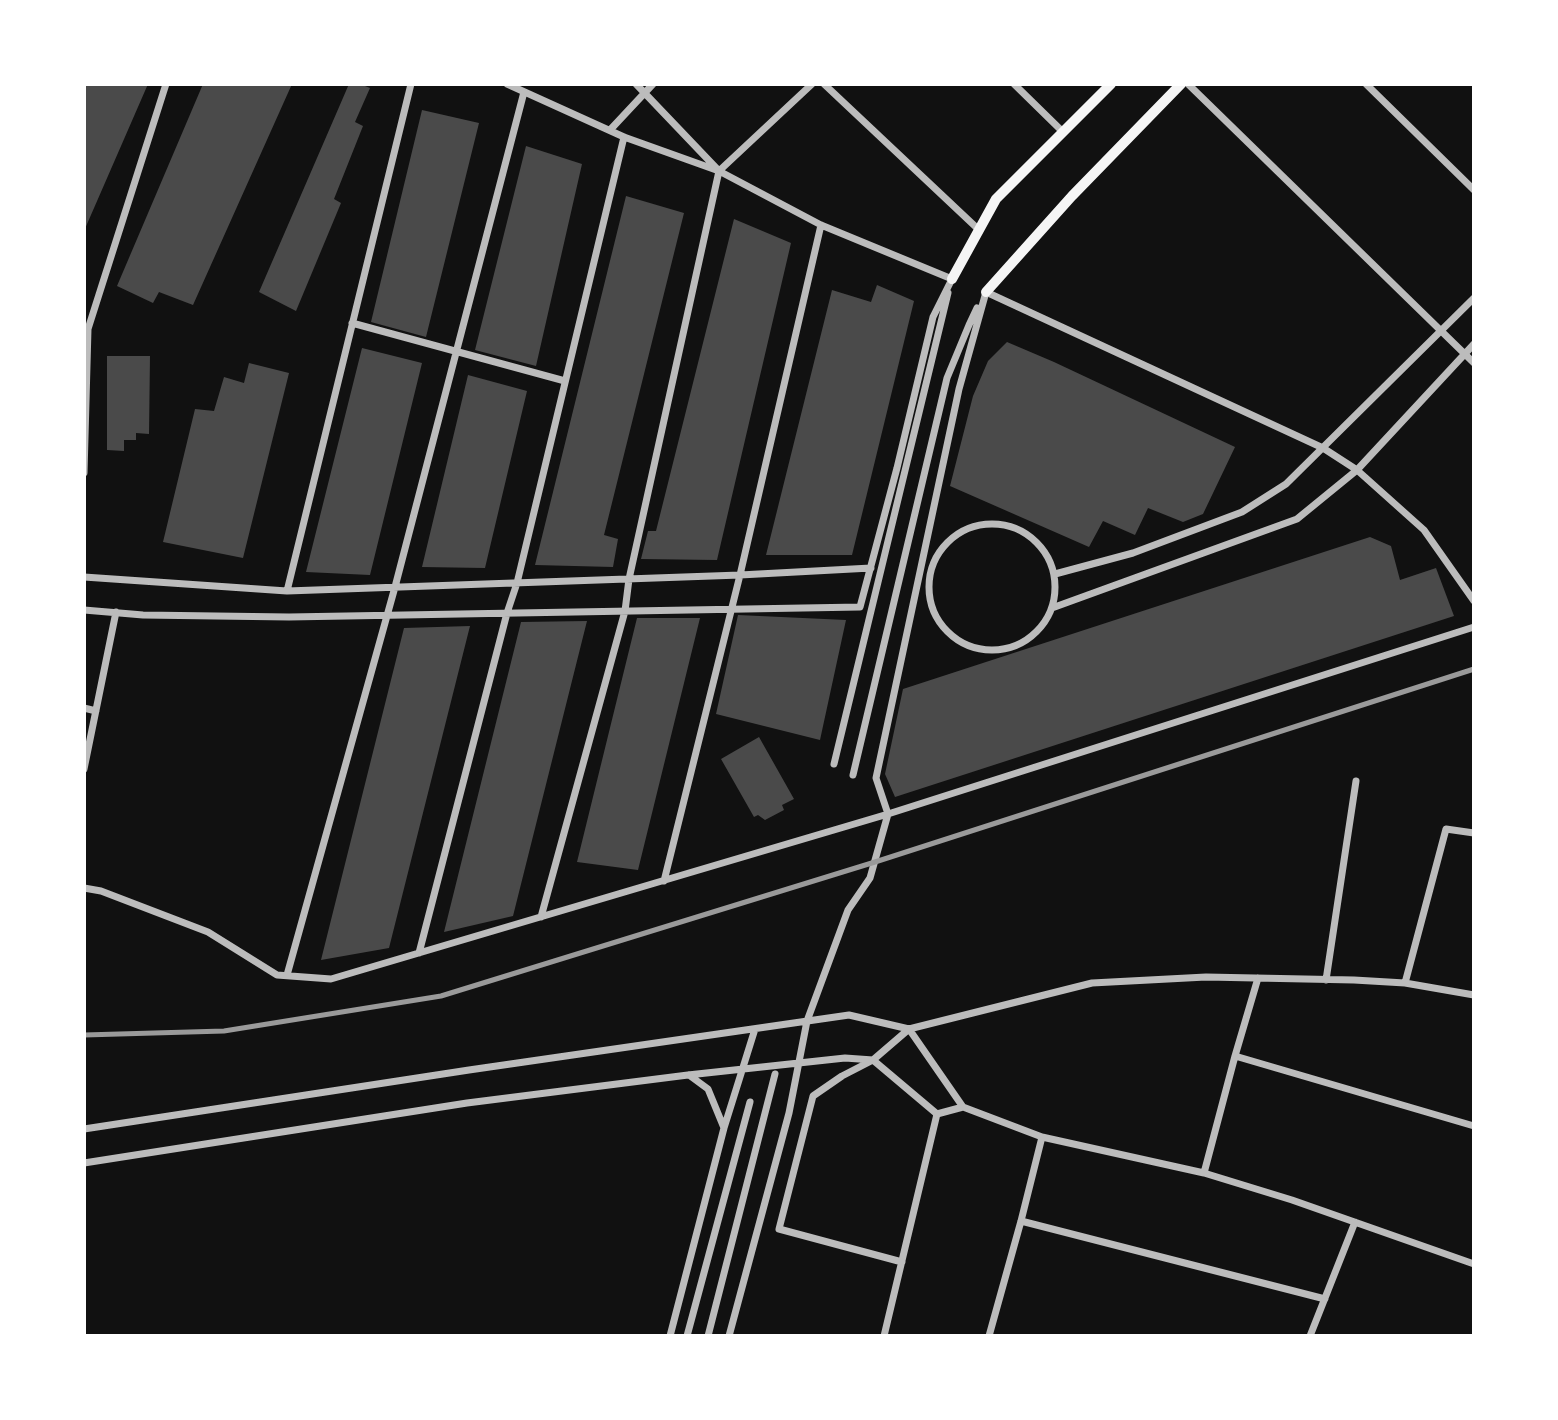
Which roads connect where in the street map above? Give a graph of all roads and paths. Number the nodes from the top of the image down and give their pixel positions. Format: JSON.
{"nodes":[{"id":1,"x":166,"y":84,"type":"edge"},
{"id":2,"x":411,"y":84,"type":"edge"},
{"id":3,"x":507,"y":84,"type":"edge"},
{"id":4,"x":636,"y":84,"type":"edge"},
{"id":5,"x":653,"y":84,"type":"edge"},
{"id":6,"x":812,"y":84,"type":"edge"},
{"id":7,"x":824,"y":84,"type":"edge"},
{"id":8,"x":1014,"y":84,"type":"edge"},
{"id":9,"x":1111,"y":84,"type":"edge"},
{"id":10,"x":1181,"y":84,"type":"edge"},
{"id":11,"x":1188,"y":84,"type":"edge"},
{"id":12,"x":1366,"y":84,"type":"edge"},
{"id":13,"x":524,"y":92,"type":"junction"},
{"id":14,"x":645,"y":93,"type":"junction"},
{"id":15,"x":610,"y":130,"type":"junction"},
{"id":16,"x":1063,"y":132,"type":"junction"},
{"id":17,"x":624,"y":137,"type":"junction"},
{"id":18,"x":719,"y":171,"type":"junction"},
{"id":19,"x":1474,"y":190,"type":"edge"},
{"id":20,"x":821,"y":225,"type":"junction"},
{"id":21,"x":978,"y":229,"type":"junction"},
{"id":22,"x":952,"y":279,"type":"junction"},
{"id":23,"x":986,"y":292,"type":"junction"},
{"id":24,"x":1474,"y":298,"type":"edge"},
{"id":25,"x":352,"y":323,"type":"junction"},
{"id":26,"x":1442,"y":331,"type":"junction"},
{"id":27,"x":1474,"y":344,"type":"edge"},
{"id":28,"x":457,"y":351,"type":"junction"},
{"id":29,"x":1465,"y":353,"type":"junction"},
{"id":30,"x":1474,"y":363,"type":"edge"},
{"id":31,"x":565,"y":381,"type":"junction"},
{"id":32,"x":1323,"y":448,"type":"junction"},
{"id":33,"x":1357,"y":470,"type":"junction"},
{"id":34,"x":84,"y":473,"type":"edge"},
{"id":35,"x":871,"y":568,"type":"junction"},
{"id":36,"x":1055,"y":574,"type":"junction"},
{"id":37,"x":740,"y":575,"type":"junction"},
{"id":38,"x":84,"y":577,"type":"edge"},
{"id":39,"x":629,"y":579,"type":"junction"},
{"id":40,"x":517,"y":583,"type":"junction"},
{"id":41,"x":395,"y":587,"type":"junction"},
{"id":42,"x":287,"y":591,"type":"junction"},
{"id":43,"x":1474,"y":601,"type":"edge"},
{"id":44,"x":730,"y":608,"type":"junction"},
{"id":45,"x":1052,"y":608,"type":"junction"},
{"id":46,"x":84,"y":610,"type":"edge"},
{"id":47,"x":625,"y":611,"type":"junction"},
{"id":48,"x":116,"y":612,"type":"junction"},
{"id":49,"x":507,"y":613,"type":"junction"},
{"id":50,"x":386,"y":615,"type":"junction"},
{"id":51,"x":1474,"y":627,"type":"edge"},
{"id":52,"x":84,"y":708,"type":"edge"},
{"id":53,"x":96,"y":710,"type":"junction"},
{"id":54,"x":834,"y":764,"type":"dead end"},
{"id":55,"x":84,"y":769,"type":"edge"},
{"id":56,"x":853,"y":775,"type":"dead end"},
{"id":57,"x":1356,"y":782,"type":"dead end"},
{"id":58,"x":888,"y":814,"type":"junction"},
{"id":59,"x":1474,"y":833,"type":"edge"},
{"id":60,"x":664,"y":881,"type":"junction"},
{"id":61,"x":84,"y":888,"type":"edge"},
{"id":62,"x":541,"y":917,"type":"junction"},
{"id":63,"x":419,"y":953,"type":"junction"},
{"id":64,"x":287,"y":975,"type":"junction"},
{"id":65,"x":1258,"y":978,"type":"junction"},
{"id":66,"x":1326,"y":980,"type":"junction"},
{"id":67,"x":1405,"y":983,"type":"junction"},
{"id":68,"x":1474,"y":995,"type":"edge"},
{"id":69,"x":807,"y":1021,"type":"junction"},
{"id":70,"x":755,"y":1029,"type":"junction"},
{"id":71,"x":909,"y":1029,"type":"junction"},
{"id":72,"x":1235,"y":1056,"type":"junction"},
{"id":73,"x":873,"y":1060,"type":"junction"},
{"id":74,"x":800,"y":1063,"type":"junction"},
{"id":75,"x":742,"y":1069,"type":"junction"},
{"id":76,"x":775,"y":1074,"type":"dead end"},
{"id":77,"x":688,"y":1075,"type":"junction"},
{"id":78,"x":750,"y":1101,"type":"dead end"},
{"id":79,"x":963,"y":1107,"type":"junction"},
{"id":80,"x":937,"y":1114,"type":"junction"},
{"id":81,"x":1474,"y":1126,"type":"edge"},
{"id":82,"x":724,"y":1128,"type":"junction"},
{"id":83,"x":84,"y":1129,"type":"edge"},
{"id":84,"x":1042,"y":1137,"type":"junction"},
{"id":85,"x":84,"y":1163,"type":"edge"},
{"id":86,"x":1204,"y":1173,"type":"junction"},
{"id":87,"x":1021,"y":1221,"type":"junction"},
{"id":88,"x":1354,"y":1222,"type":"junction"},
{"id":89,"x":902,"y":1262,"type":"junction"},
{"id":90,"x":1474,"y":1264,"type":"edge"},
{"id":91,"x":1325,"y":1299,"type":"junction"},
{"id":92,"x":670,"y":1336,"type":"edge"},
{"id":93,"x":687,"y":1336,"type":"edge"},
{"id":94,"x":708,"y":1336,"type":"edge"},
{"id":95,"x":729,"y":1336,"type":"edge"},
{"id":96,"x":884,"y":1336,"type":"edge"},
{"id":97,"x":989,"y":1336,"type":"edge"},
{"id":98,"x":1310,"y":1336,"type":"edge"}],
"edges":[{"from":1,"to":34,"type":"street"},
{"from":2,"to":25,"type":"street"},
{"from":3,"to":13,"type":"street"},
{"from":4,"to":14,"type":"street"},
{"from":5,"to":14,"type":"street"},
{"from":6,"to":18,"type":"street"},
{"from":7,"to":21,"type":"street"},
{"from":8,"to":16,"type":"street"},
{"from":9,"to":16,"type":"main road"},
{"from":10,"to":23,"type":"main road"},
{"from":11,"to":26,"type":"street"},
{"from":12,"to":19,"type":"street"},
{"from":13,"to":15,"type":"street"},
{"from":13,"to":28,"type":"street"},
{"from":14,"to":15,"type":"street"},
{"from":14,"to":18,"type":"street"},
{"from":15,"to":17,"type":"street"},
{"from":16,"to":21,"type":"main road"},
{"from":17,"to":18,"type":"street"},
{"from":17,"to":31,"type":"street"},
{"from":18,"to":20,"type":"street"},
{"from":18,"to":39,"type":"street"},
{"from":20,"to":22,"type":"street"},
{"from":20,"to":37,"type":"street"},
{"from":21,"to":22,"type":"main road"},
{"from":22,"to":35,"type":"street"},
{"from":22,"to":54,"type":"street"},
{"from":23,"to":32,"type":"street"},
{"from":23,"to":56,"type":"street"},
{"from":23,"to":58,"type":"street"},
{"from":24,"to":26,"type":"street"},
{"from":25,"to":28,"type":"street"},
{"from":25,"to":42,"type":"street"},
{"from":26,"to":29,"type":"street"},
{"from":26,"to":32,"type":"street"},
{"from":27,"to":29,"type":"street"},
{"from":28,"to":31,"type":"street"},
{"from":28,"to":41,"type":"street"},
{"from":29,"to":30,"type":"street"},
{"from":29,"to":33,"type":"street"},
{"from":31,"to":40,"type":"street"},
{"from":32,"to":33,"type":"street"},
{"from":32,"to":36,"type":"street"},
{"from":33,"to":43,"type":"street"},
{"from":33,"to":45,"type":"street"},
{"from":35,"to":37,"type":"street"},
{"from":35,"to":44,"type":"street"},
{"from":36,"to":45,"type":"street"},
{"from":36,"to":45,"type":"street"},
{"from":37,"to":39,"type":"street"},
{"from":37,"to":44,"type":"street"},
{"from":38,"to":42,"type":"street"},
{"from":39,"to":40,"type":"street"},
{"from":39,"to":47,"type":"street"},
{"from":40,"to":41,"type":"street"},
{"from":40,"to":49,"type":"street"},
{"from":41,"to":42,"type":"street"},
{"from":41,"to":50,"type":"street"},
{"from":44,"to":47,"type":"street"},
{"from":44,"to":60,"type":"street"},
{"from":46,"to":48,"type":"street"},
{"from":47,"to":49,"type":"street"},
{"from":47,"to":62,"type":"street"},
{"from":48,"to":50,"type":"street"},
{"from":48,"to":53,"type":"street"},
{"from":49,"to":50,"type":"street"},
{"from":49,"to":63,"type":"street"},
{"from":50,"to":64,"type":"street"},
{"from":51,"to":58,"type":"street"},
{"from":52,"to":53,"type":"street"},
{"from":53,"to":55,"type":"street"},
{"from":57,"to":66,"type":"street"},
{"from":58,"to":60,"type":"street"},
{"from":58,"to":69,"type":"street"},
{"from":59,"to":67,"type":"street"},
{"from":60,"to":62,"type":"street"},
{"from":61,"to":64,"type":"street"},
{"from":62,"to":63,"type":"street"},
{"from":63,"to":64,"type":"street"},
{"from":65,"to":66,"type":"street"},
{"from":65,"to":71,"type":"street"},
{"from":65,"to":72,"type":"street"},
{"from":66,"to":67,"type":"street"},
{"from":67,"to":68,"type":"street"},
{"from":69,"to":70,"type":"street"},
{"from":69,"to":71,"type":"street"},
{"from":69,"to":74,"type":"street"},
{"from":70,"to":75,"type":"street"},
{"from":70,"to":83,"type":"street"},
{"from":71,"to":73,"type":"street"},
{"from":71,"to":79,"type":"street"},
{"from":72,"to":81,"type":"street"},
{"from":72,"to":86,"type":"street"},
{"from":73,"to":74,"type":"street"},
{"from":73,"to":80,"type":"street"},
{"from":73,"to":89,"type":"street"},
{"from":74,"to":75,"type":"street"},
{"from":74,"to":95,"type":"street"},
{"from":75,"to":77,"type":"street"},
{"from":75,"to":82,"type":"street"},
{"from":76,"to":94,"type":"street"},
{"from":77,"to":82,"type":"street"},
{"from":77,"to":85,"type":"street"},
{"from":78,"to":93,"type":"street"},
{"from":79,"to":80,"type":"street"},
{"from":79,"to":84,"type":"street"},
{"from":80,"to":89,"type":"street"},
{"from":82,"to":92,"type":"street"},
{"from":84,"to":86,"type":"street"},
{"from":84,"to":87,"type":"street"},
{"from":86,"to":88,"type":"street"},
{"from":87,"to":91,"type":"street"},
{"from":87,"to":97,"type":"street"},
{"from":88,"to":90,"type":"street"},
{"from":88,"to":91,"type":"street"},
{"from":89,"to":96,"type":"street"},
{"from":91,"to":98,"type":"street"}]}
